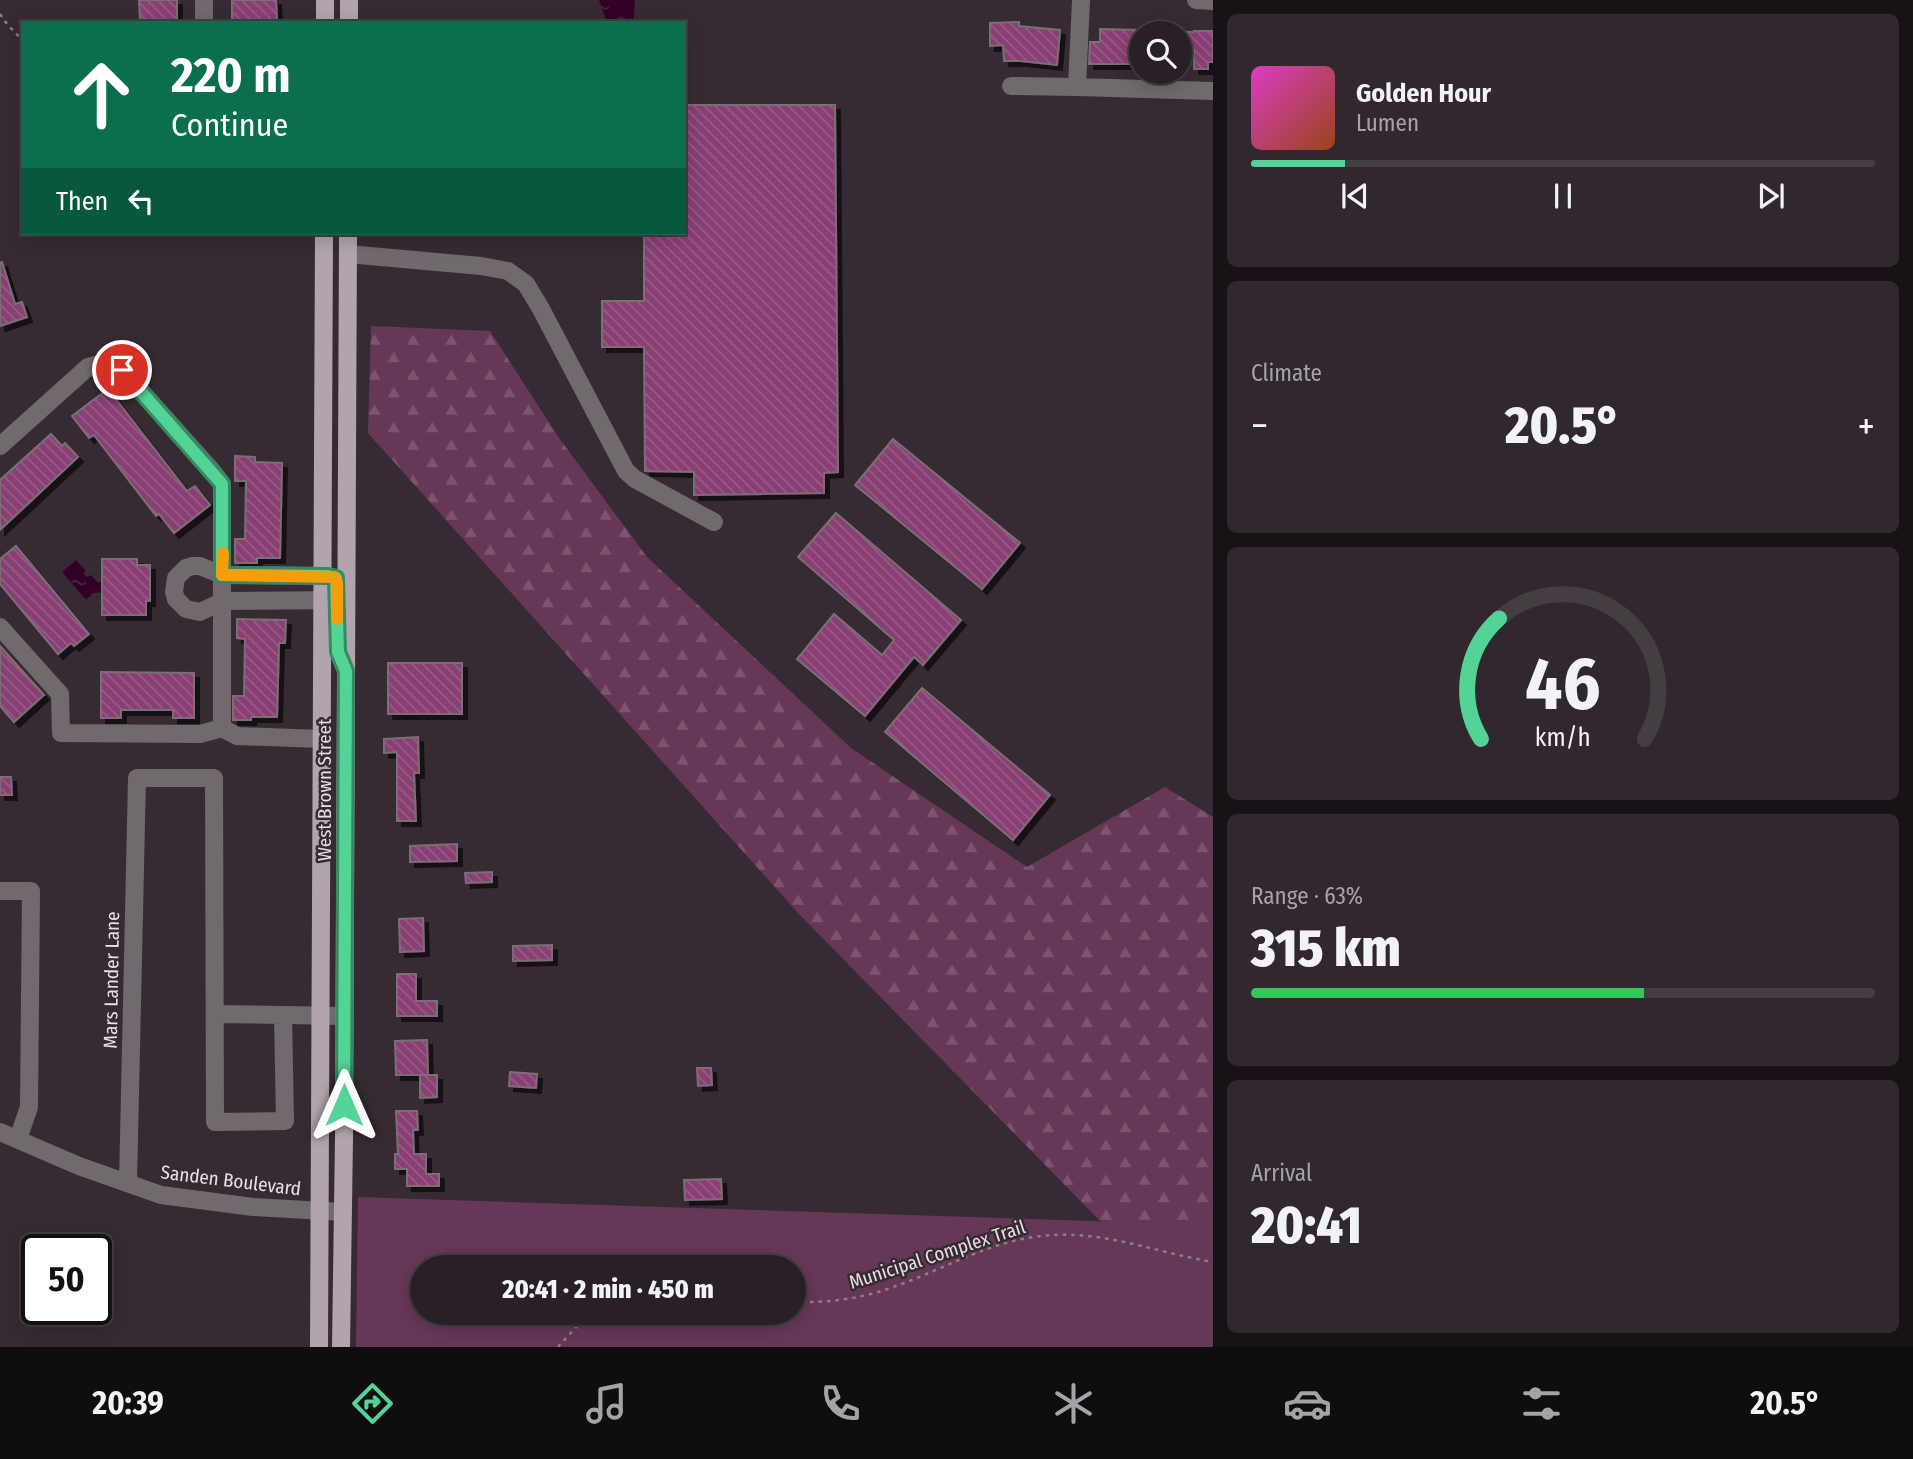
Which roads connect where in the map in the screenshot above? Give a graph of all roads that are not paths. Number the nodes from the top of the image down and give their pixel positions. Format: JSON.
{"nodes":[{"id":1,"x":204,"y":0,"type":"edge"},
{"id":2,"x":325,"y":0,"type":"edge"},
{"id":3,"x":349,"y":0,"type":"edge"},
{"id":4,"x":1080,"y":0,"type":"edge"},
{"id":5,"x":1089,"y":0,"type":"edge"},
{"id":6,"x":1196,"y":0,"type":"edge"},
{"id":7,"x":1213,"y":1,"type":"edge"},
{"id":8,"x":204,"y":21,"type":"edge"},
{"id":9,"x":325,"y":21,"type":"edge"},
{"id":10,"x":349,"y":21,"type":"edge"},
{"id":11,"x":1011,"y":86,"type":"dead end"},
{"id":12,"x":1077,"y":87,"type":"junction"},
{"id":13,"x":1213,"y":91,"type":"edge"},
{"id":14,"x":324,"y":235,"type":"edge"},
{"id":15,"x":348,"y":235,"type":"edge"},
{"id":16,"x":324,"y":253,"type":"junction"},
{"id":17,"x":348,"y":254,"type":"junction"},
{"id":18,"x":0,"y":446,"type":"edge"},
{"id":19,"x":714,"y":522,"type":"dead end"},
{"id":20,"x":222,"y":575,"type":"junction"},
{"id":21,"x":325,"y":576,"type":"junction"},
{"id":22,"x":335,"y":600,"type":"junction"},
{"id":23,"x":223,"y":601,"type":"junction"},
{"id":24,"x":0,"y":627,"type":"edge"},
{"id":25,"x":222,"y":728,"type":"junction"},
{"id":26,"x":321,"y":738,"type":"junction"},
{"id":27,"x":321,"y":827,"type":"junction"},
{"id":28,"x":345,"y":829,"type":"junction"},
{"id":29,"x":0,"y":891,"type":"edge"},
{"id":30,"x":215,"y":1014,"type":"junction"},
{"id":31,"x":283,"y":1015,"type":"junction"},
{"id":32,"x":321,"y":1016,"type":"junction"},
{"id":33,"x":344,"y":1016,"type":"junction"},
{"id":34,"x":0,"y":1132,"type":"edge"},
{"id":35,"x":18,"y":1139,"type":"junction"},
{"id":36,"x":128,"y":1183,"type":"junction"},
{"id":37,"x":320,"y":1211,"type":"junction"},
{"id":38,"x":342,"y":1212,"type":"junction"},
{"id":39,"x":319,"y":1347,"type":"edge"},
{"id":40,"x":341,"y":1347,"type":"edge"}],
"edges":[{"from":1,"to":8,"type":"street"},
{"from":2,"to":9,"type":"main road"},
{"from":3,"to":10,"type":"main road"},
{"from":4,"to":5,"type":"street"},
{"from":4,"to":12,"type":"street"},
{"from":6,"to":7,"type":"street"},
{"from":11,"to":12,"type":"street"},
{"from":12,"to":13,"type":"street"},
{"from":14,"to":16,"type":"main road"},
{"from":15,"to":17,"type":"main road","name":"West Brown Street"},
{"from":16,"to":17,"type":"main road"},
{"from":16,"to":21,"type":"main road"},
{"from":17,"to":19,"type":"street"},
{"from":17,"to":22,"type":"main road","name":"West Brown Street"},
{"from":18,"to":20,"type":"street"},
{"from":20,"to":21,"type":"street"},
{"from":20,"to":23,"type":"street"},
{"from":20,"to":23,"type":"street"},
{"from":21,"to":22,"type":"main road"},
{"from":22,"to":23,"type":"street"},
{"from":22,"to":26,"type":"main road","name":"West Brown Street"},
{"from":22,"to":28,"type":"main road","name":"West Brown Street"},
{"from":23,"to":25,"type":"street"},
{"from":24,"to":25,"type":"street"},
{"from":25,"to":26,"type":"street"},
{"from":26,"to":27,"type":"main road","name":"West Brown Street"},
{"from":27,"to":28,"type":"main road"},
{"from":27,"to":32,"type":"main road","name":"West Brown Street"},
{"from":28,"to":33,"type":"main road","name":"West Brown Street"},
{"from":29,"to":35,"type":"street"},
{"from":30,"to":31,"type":"street"},
{"from":30,"to":31,"type":"street"},
{"from":30,"to":36,"type":"street","name":"Mars Lander Lane"},
{"from":31,"to":32,"type":"street"},
{"from":32,"to":33,"type":"street"},
{"from":32,"to":37,"type":"main road","name":"West Brown Street"},
{"from":33,"to":38,"type":"main road","name":"West Brown Street"},
{"from":34,"to":35,"type":"street","name":"Sanden Boulevard"},
{"from":35,"to":36,"type":"street","name":"Sanden Boulevard"},
{"from":36,"to":37,"type":"street","name":"Sanden Boulevard"},
{"from":37,"to":38,"type":"street","name":"Sanden Boulevard"},
{"from":37,"to":39,"type":"main road","name":"West Brown Street"},
{"from":38,"to":40,"type":"main road","name":"West Brown Street"}]}
